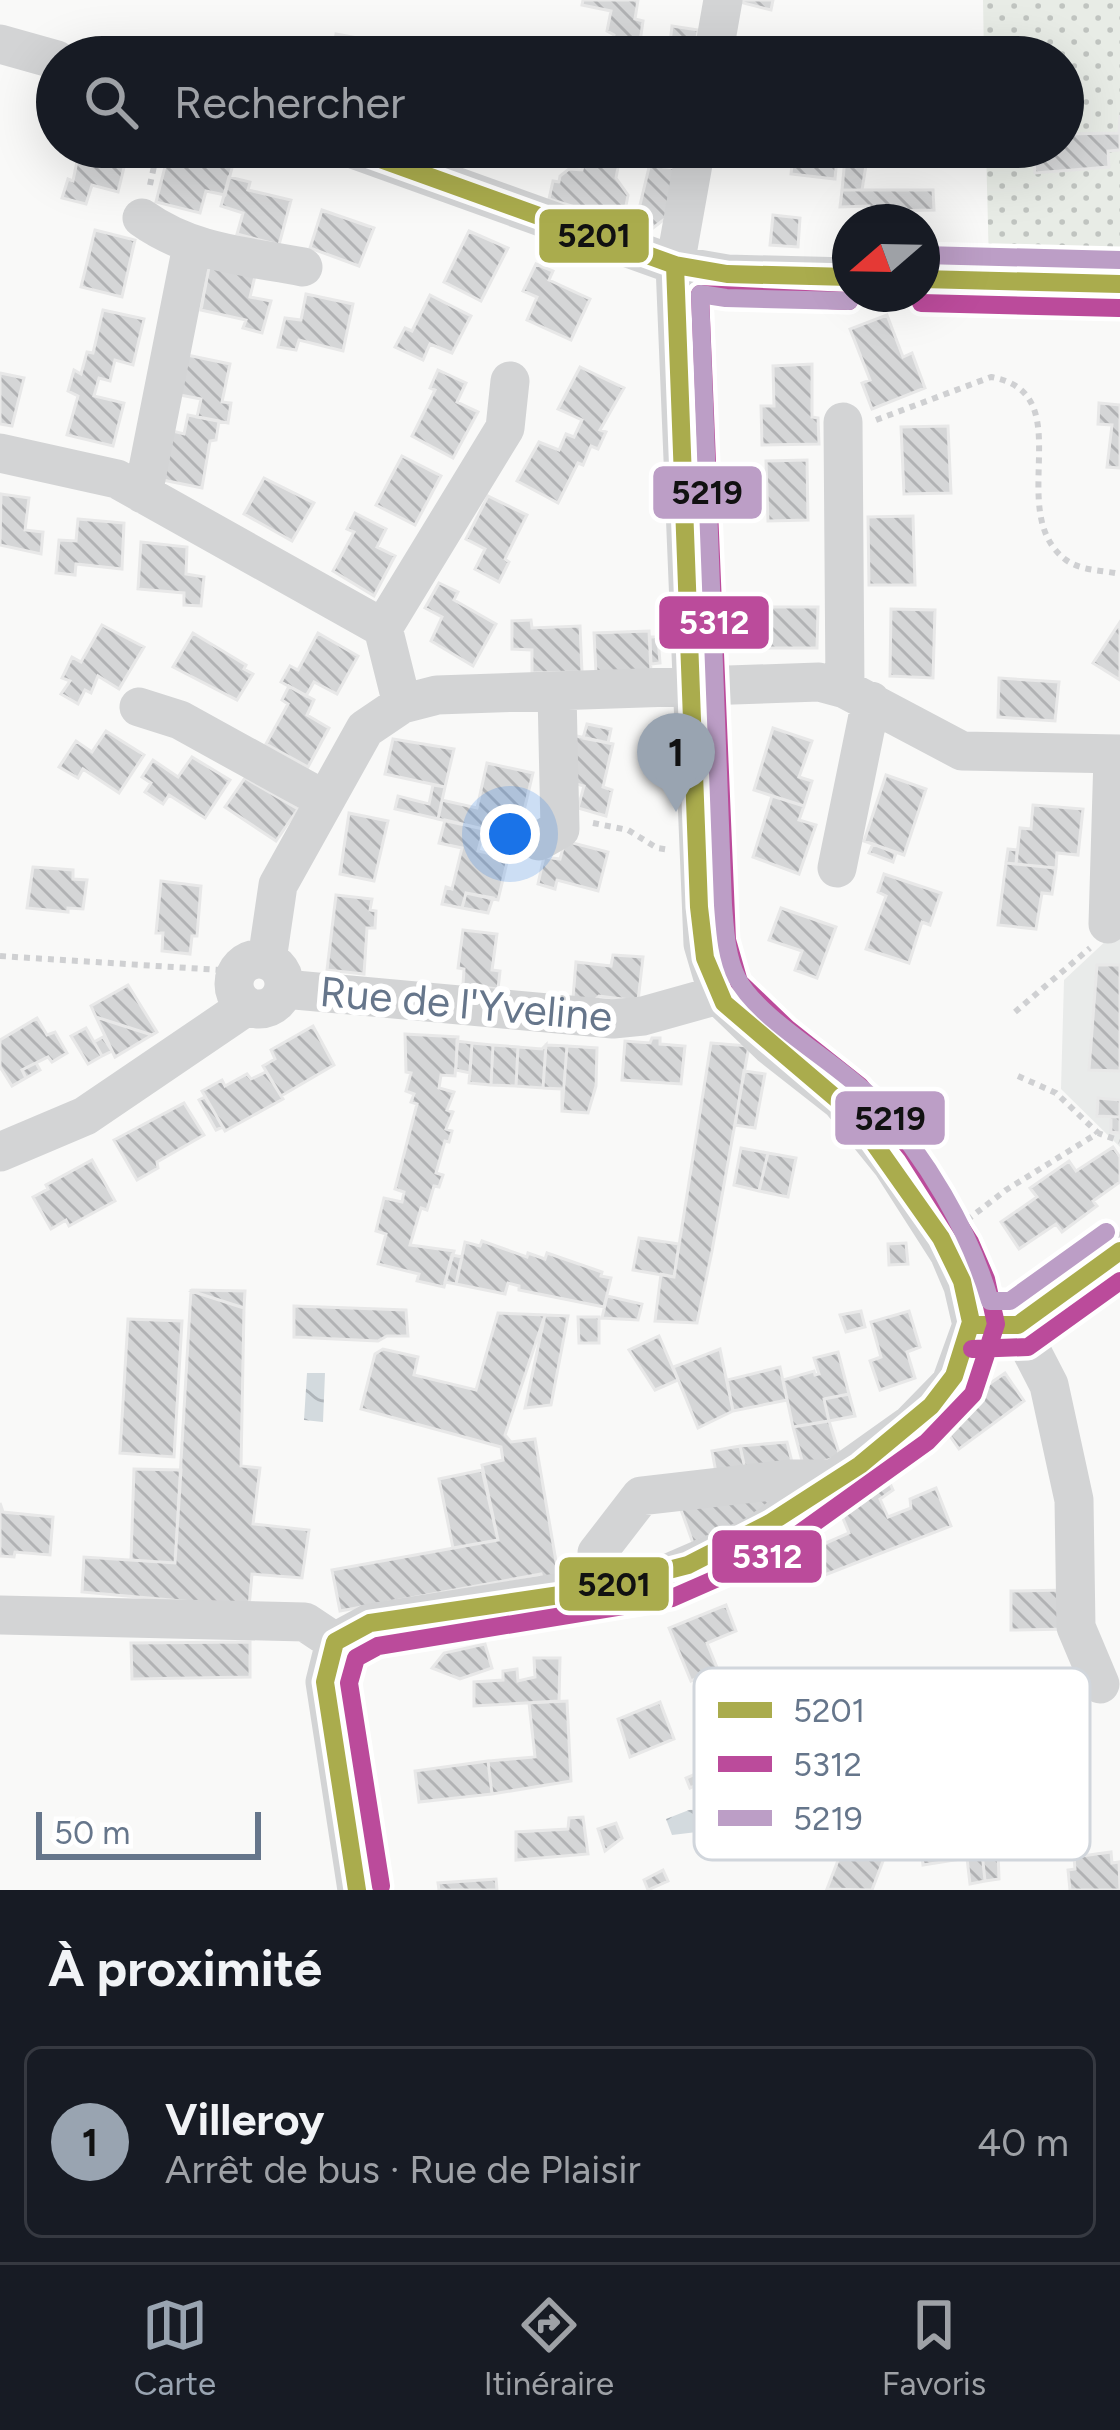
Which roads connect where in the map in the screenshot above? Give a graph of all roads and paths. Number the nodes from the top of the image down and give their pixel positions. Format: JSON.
{"nodes":[{"id":1,"x":723,"y":0,"type":"edge"},
{"id":2,"x":716,"y":36,"type":"edge"},
{"id":3,"x":0,"y":44,"type":"edge"},
{"id":4,"x":36,"y":54,"type":"edge"},
{"id":5,"x":405,"y":168,"type":"edge"},
{"id":6,"x":692,"y":168,"type":"edge"},
{"id":7,"x":142,"y":218,"type":"dead end"},
{"id":8,"x":192,"y":246,"type":"junction"},
{"id":9,"x":675,"y":265,"type":"junction"},
{"id":10,"x":303,"y":267,"type":"dead end"},
{"id":11,"x":832,"y":277,"type":"edge"},
{"id":12,"x":940,"y":279,"type":"edge"},
{"id":13,"x":1120,"y":284,"type":"edge"},
{"id":14,"x":510,"y":381,"type":"dead end"},
{"id":15,"x":843,"y":422,"type":"joint"},
{"id":16,"x":0,"y":453,"type":"edge"},
{"id":17,"x":143,"y":494,"type":"junction"},
{"id":18,"x":1120,"y":574,"type":"edge"},
{"id":19,"x":383,"y":628,"type":"junction"},
{"id":20,"x":689,"y":688,"type":"junction"},
{"id":21,"x":556,"y":693,"type":"junction"},
{"id":22,"x":858,"y":695,"type":"junction"},
{"id":23,"x":402,"y":704,"type":"junction"},
{"id":24,"x":139,"y":707,"type":"dead end"},
{"id":25,"x":1116,"y":755,"type":"edge"},
{"id":26,"x":323,"y":799,"type":"junction"},
{"id":27,"x":549,"y":828,"type":"joint"},
{"id":28,"x":697,"y":855,"type":"junction"},
{"id":29,"x":837,"y":868,"type":"dead end"},
{"id":30,"x":1108,"y":924,"type":"joint"},
{"id":31,"x":0,"y":956,"type":"edge"},
{"id":32,"x":259,"y":982,"type":"junction"},
{"id":33,"x":718,"y":995,"type":"junction"},
{"id":34,"x":1015,"y":1012,"type":"dead end"},
{"id":35,"x":1018,"y":1076,"type":"dead end"},
{"id":36,"x":1098,"y":1133,"type":"junction"},
{"id":37,"x":1120,"y":1141,"type":"edge"},
{"id":38,"x":0,"y":1152,"type":"edge"},
{"id":39,"x":940,"y":1240,"type":"junction"},
{"id":40,"x":1120,"y":1251,"type":"edge"},
{"id":41,"x":972,"y":1325,"type":"junction"},
{"id":42,"x":1018,"y":1325,"type":"junction"},
{"id":43,"x":837,"y":1479,"type":"junction"},
{"id":44,"x":597,"y":1587,"type":"junction"},
{"id":45,"x":0,"y":1616,"type":"edge"},
{"id":46,"x":334,"y":1642,"type":"junction"},
{"id":47,"x":1100,"y":1684,"type":"dead end"},
{"id":48,"x":357,"y":1890,"type":"edge"}],
"edges":[{"from":1,"to":2,"type":"street"},
{"from":3,"to":4,"type":"street"},
{"from":5,"to":9,"type":"street"},
{"from":6,"to":9,"type":"street"},
{"from":7,"to":8,"type":"street"},
{"from":8,"to":10,"type":"street"},
{"from":8,"to":17,"type":"street"},
{"from":9,"to":11,"type":"street"},
{"from":9,"to":20,"type":"street"},
{"from":12,"to":13,"type":"street"},
{"from":14,"to":19,"type":"street"},
{"from":15,"to":18,"type":"path"},
{"from":15,"to":22,"type":"street"},
{"from":16,"to":17,"type":"street"},
{"from":17,"to":19,"type":"street"},
{"from":19,"to":23,"type":"street"},
{"from":20,"to":21,"type":"street"},
{"from":20,"to":22,"type":"street"},
{"from":20,"to":28,"type":"street"},
{"from":21,"to":23,"type":"street"},
{"from":21,"to":27,"type":"street"},
{"from":22,"to":25,"type":"street"},
{"from":22,"to":29,"type":"street"},
{"from":23,"to":26,"type":"street"},
{"from":24,"to":26,"type":"street"},
{"from":25,"to":30,"type":"street"},
{"from":26,"to":32,"type":"street"},
{"from":27,"to":28,"type":"path"},
{"from":28,"to":33,"type":"street"},
{"from":30,"to":34,"type":"path"},
{"from":31,"to":32,"type":"path"},
{"from":32,"to":33,"type":"street","name":"Rue de l'Yveline"},
{"from":32,"to":38,"type":"street"},
{"from":33,"to":39,"type":"street"},
{"from":35,"to":36,"type":"path"},
{"from":36,"to":37,"type":"path"},
{"from":36,"to":39,"type":"path"},
{"from":39,"to":41,"type":"street"},
{"from":40,"to":42,"type":"street"},
{"from":41,"to":42,"type":"street"},
{"from":41,"to":43,"type":"street"},
{"from":42,"to":47,"type":"street"},
{"from":43,"to":44,"type":"street"},
{"from":43,"to":44,"type":"street"},
{"from":44,"to":46,"type":"street"},
{"from":45,"to":46,"type":"street"},
{"from":46,"to":48,"type":"street"}]}
